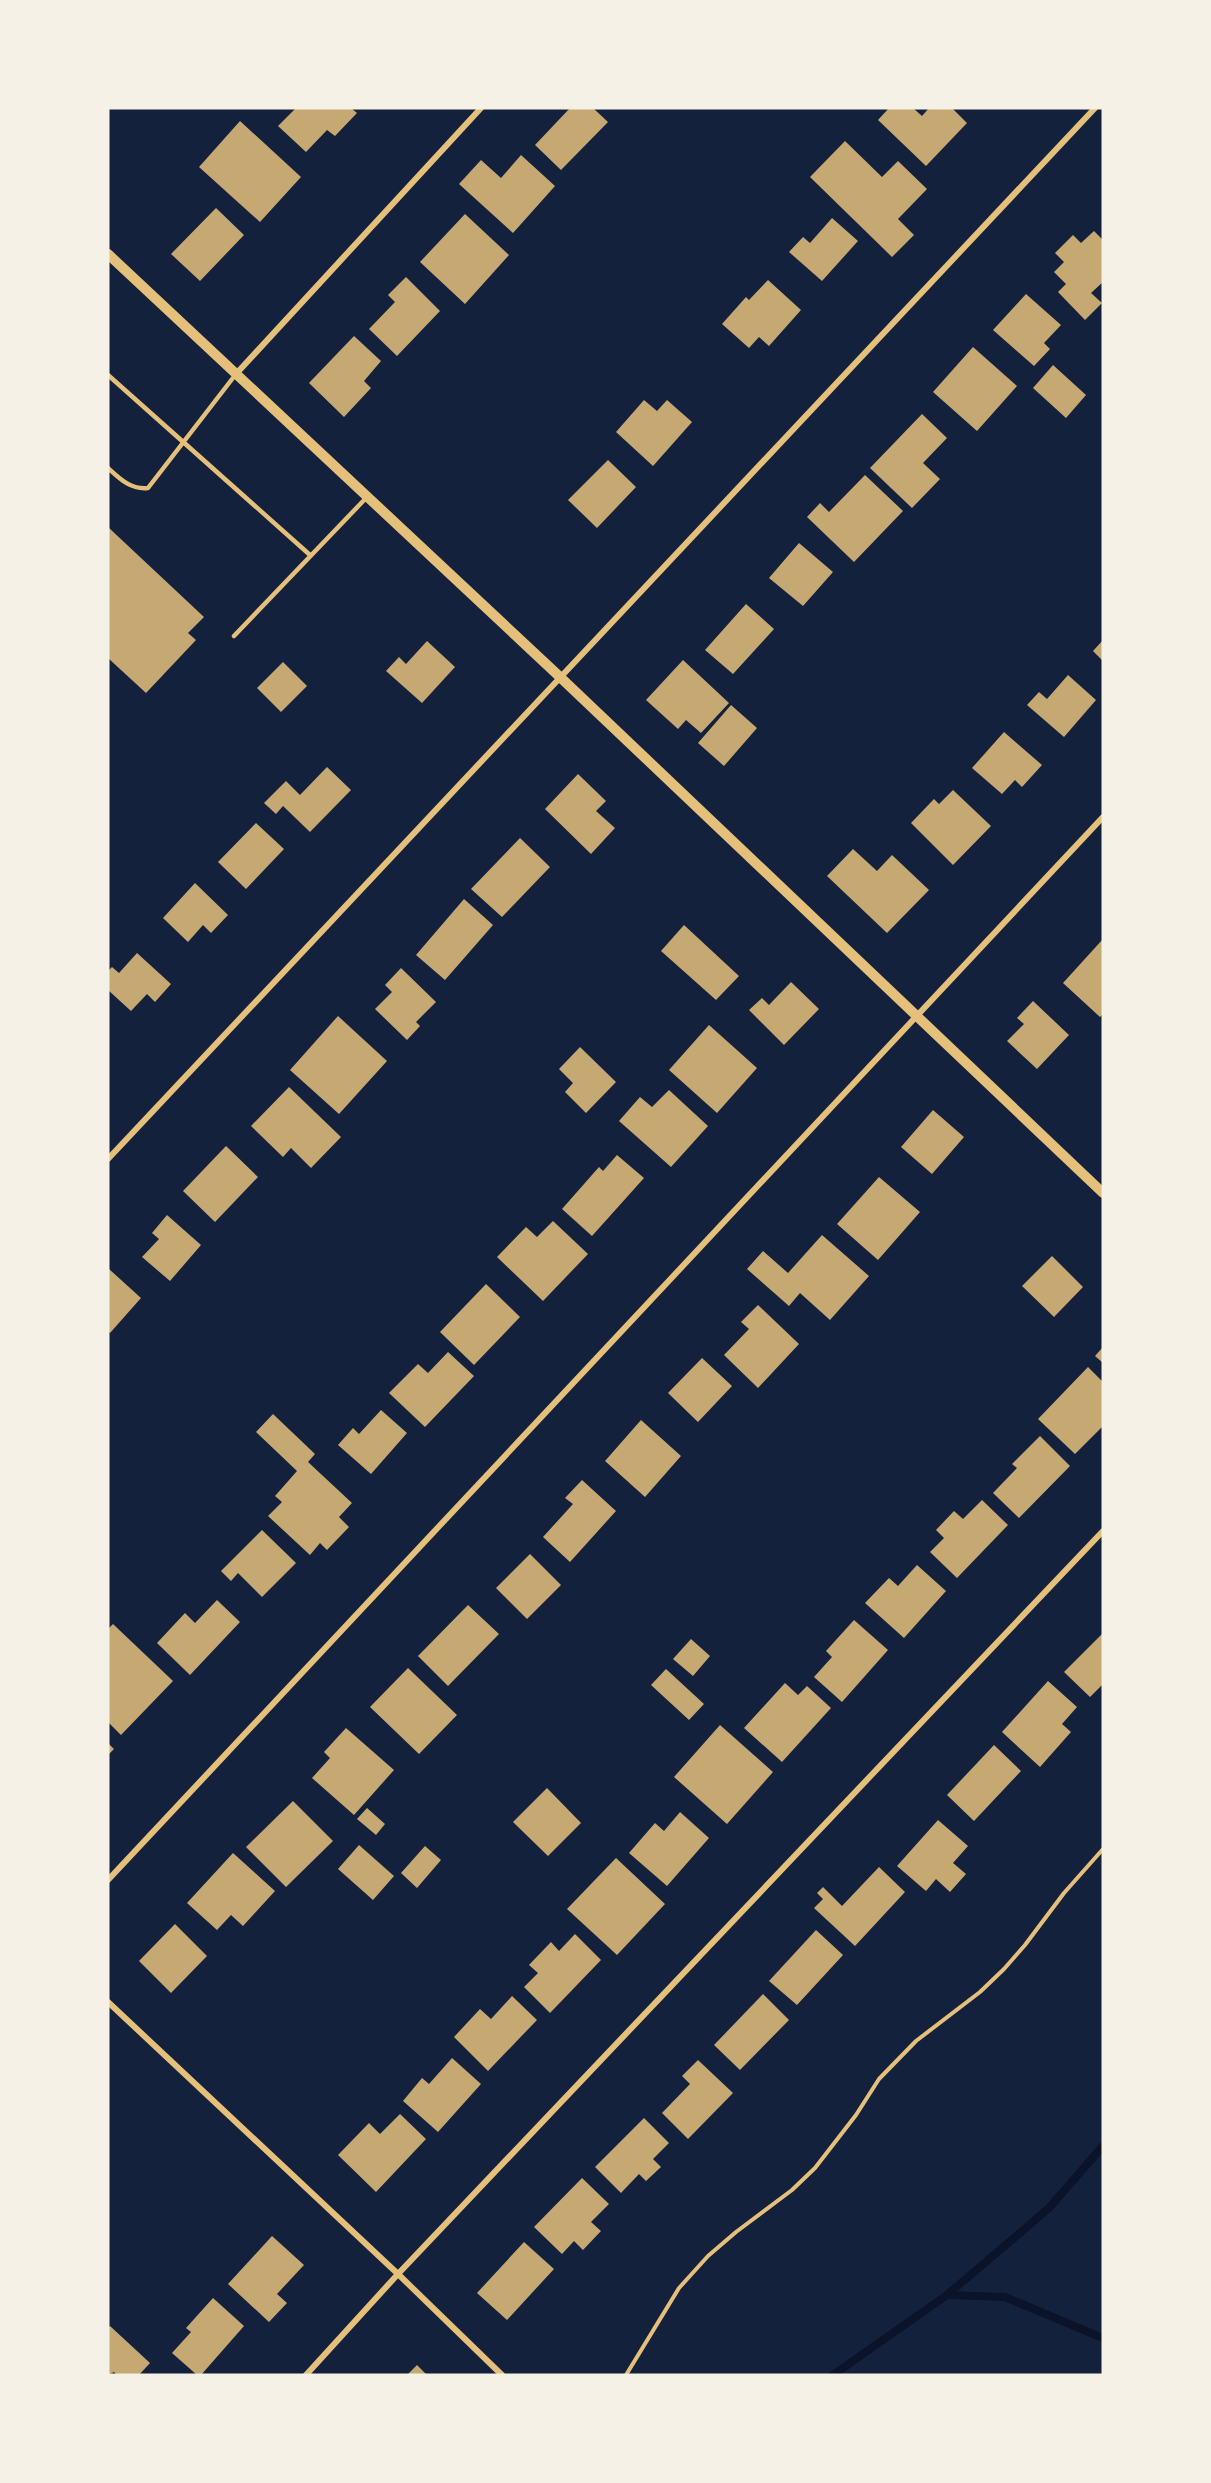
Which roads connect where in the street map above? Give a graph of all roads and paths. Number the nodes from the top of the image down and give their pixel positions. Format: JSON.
{"nodes":[{"id":1,"x":481,"y":108,"type":"edge"},
{"id":2,"x":1095,"y":108,"type":"edge"},
{"id":3,"x":108,"y":254,"type":"edge"},
{"id":4,"x":236,"y":374,"type":"junction"},
{"id":5,"x":108,"y":375,"type":"edge"},
{"id":6,"x":183,"y":442,"type":"junction"},
{"id":7,"x":108,"y":468,"type":"edge"},
{"id":8,"x":367,"y":496,"type":"junction"},
{"id":9,"x":310,"y":555,"type":"junction"},
{"id":10,"x":234,"y":636,"type":"dead end"},
{"id":11,"x":560,"y":677,"type":"junction"},
{"id":12,"x":1103,"y":817,"type":"edge"},
{"id":13,"x":917,"y":1015,"type":"junction"},
{"id":14,"x":108,"y":1159,"type":"edge"},
{"id":15,"x":1103,"y":1193,"type":"edge"},
{"id":16,"x":1103,"y":1530,"type":"edge"},
{"id":17,"x":1103,"y":1849,"type":"edge"},
{"id":18,"x":108,"y":1880,"type":"edge"},
{"id":19,"x":108,"y":2002,"type":"edge"},
{"id":20,"x":398,"y":2274,"type":"junction"},
{"id":21,"x":306,"y":2375,"type":"edge"},
{"id":22,"x":502,"y":2375,"type":"edge"},
{"id":23,"x":626,"y":2375,"type":"edge"}],
"edges":[{"from":1,"to":4,"type":"street"},
{"from":2,"to":11,"type":"street"},
{"from":3,"to":4,"type":"street"},
{"from":4,"to":6,"type":"lane"},
{"from":4,"to":8,"type":"street"},
{"from":5,"to":6,"type":"lane"},
{"from":6,"to":7,"type":"lane"},
{"from":6,"to":9,"type":"lane"},
{"from":8,"to":9,"type":"lane"},
{"from":8,"to":11,"type":"street"},
{"from":9,"to":10,"type":"lane"},
{"from":11,"to":13,"type":"street"},
{"from":11,"to":14,"type":"street"},
{"from":12,"to":13,"type":"street"},
{"from":13,"to":15,"type":"street"},
{"from":13,"to":18,"type":"street"},
{"from":16,"to":20,"type":"street"},
{"from":17,"to":23,"type":"path"},
{"from":19,"to":20,"type":"street"},
{"from":20,"to":21,"type":"street"},
{"from":20,"to":22,"type":"street"}]}
